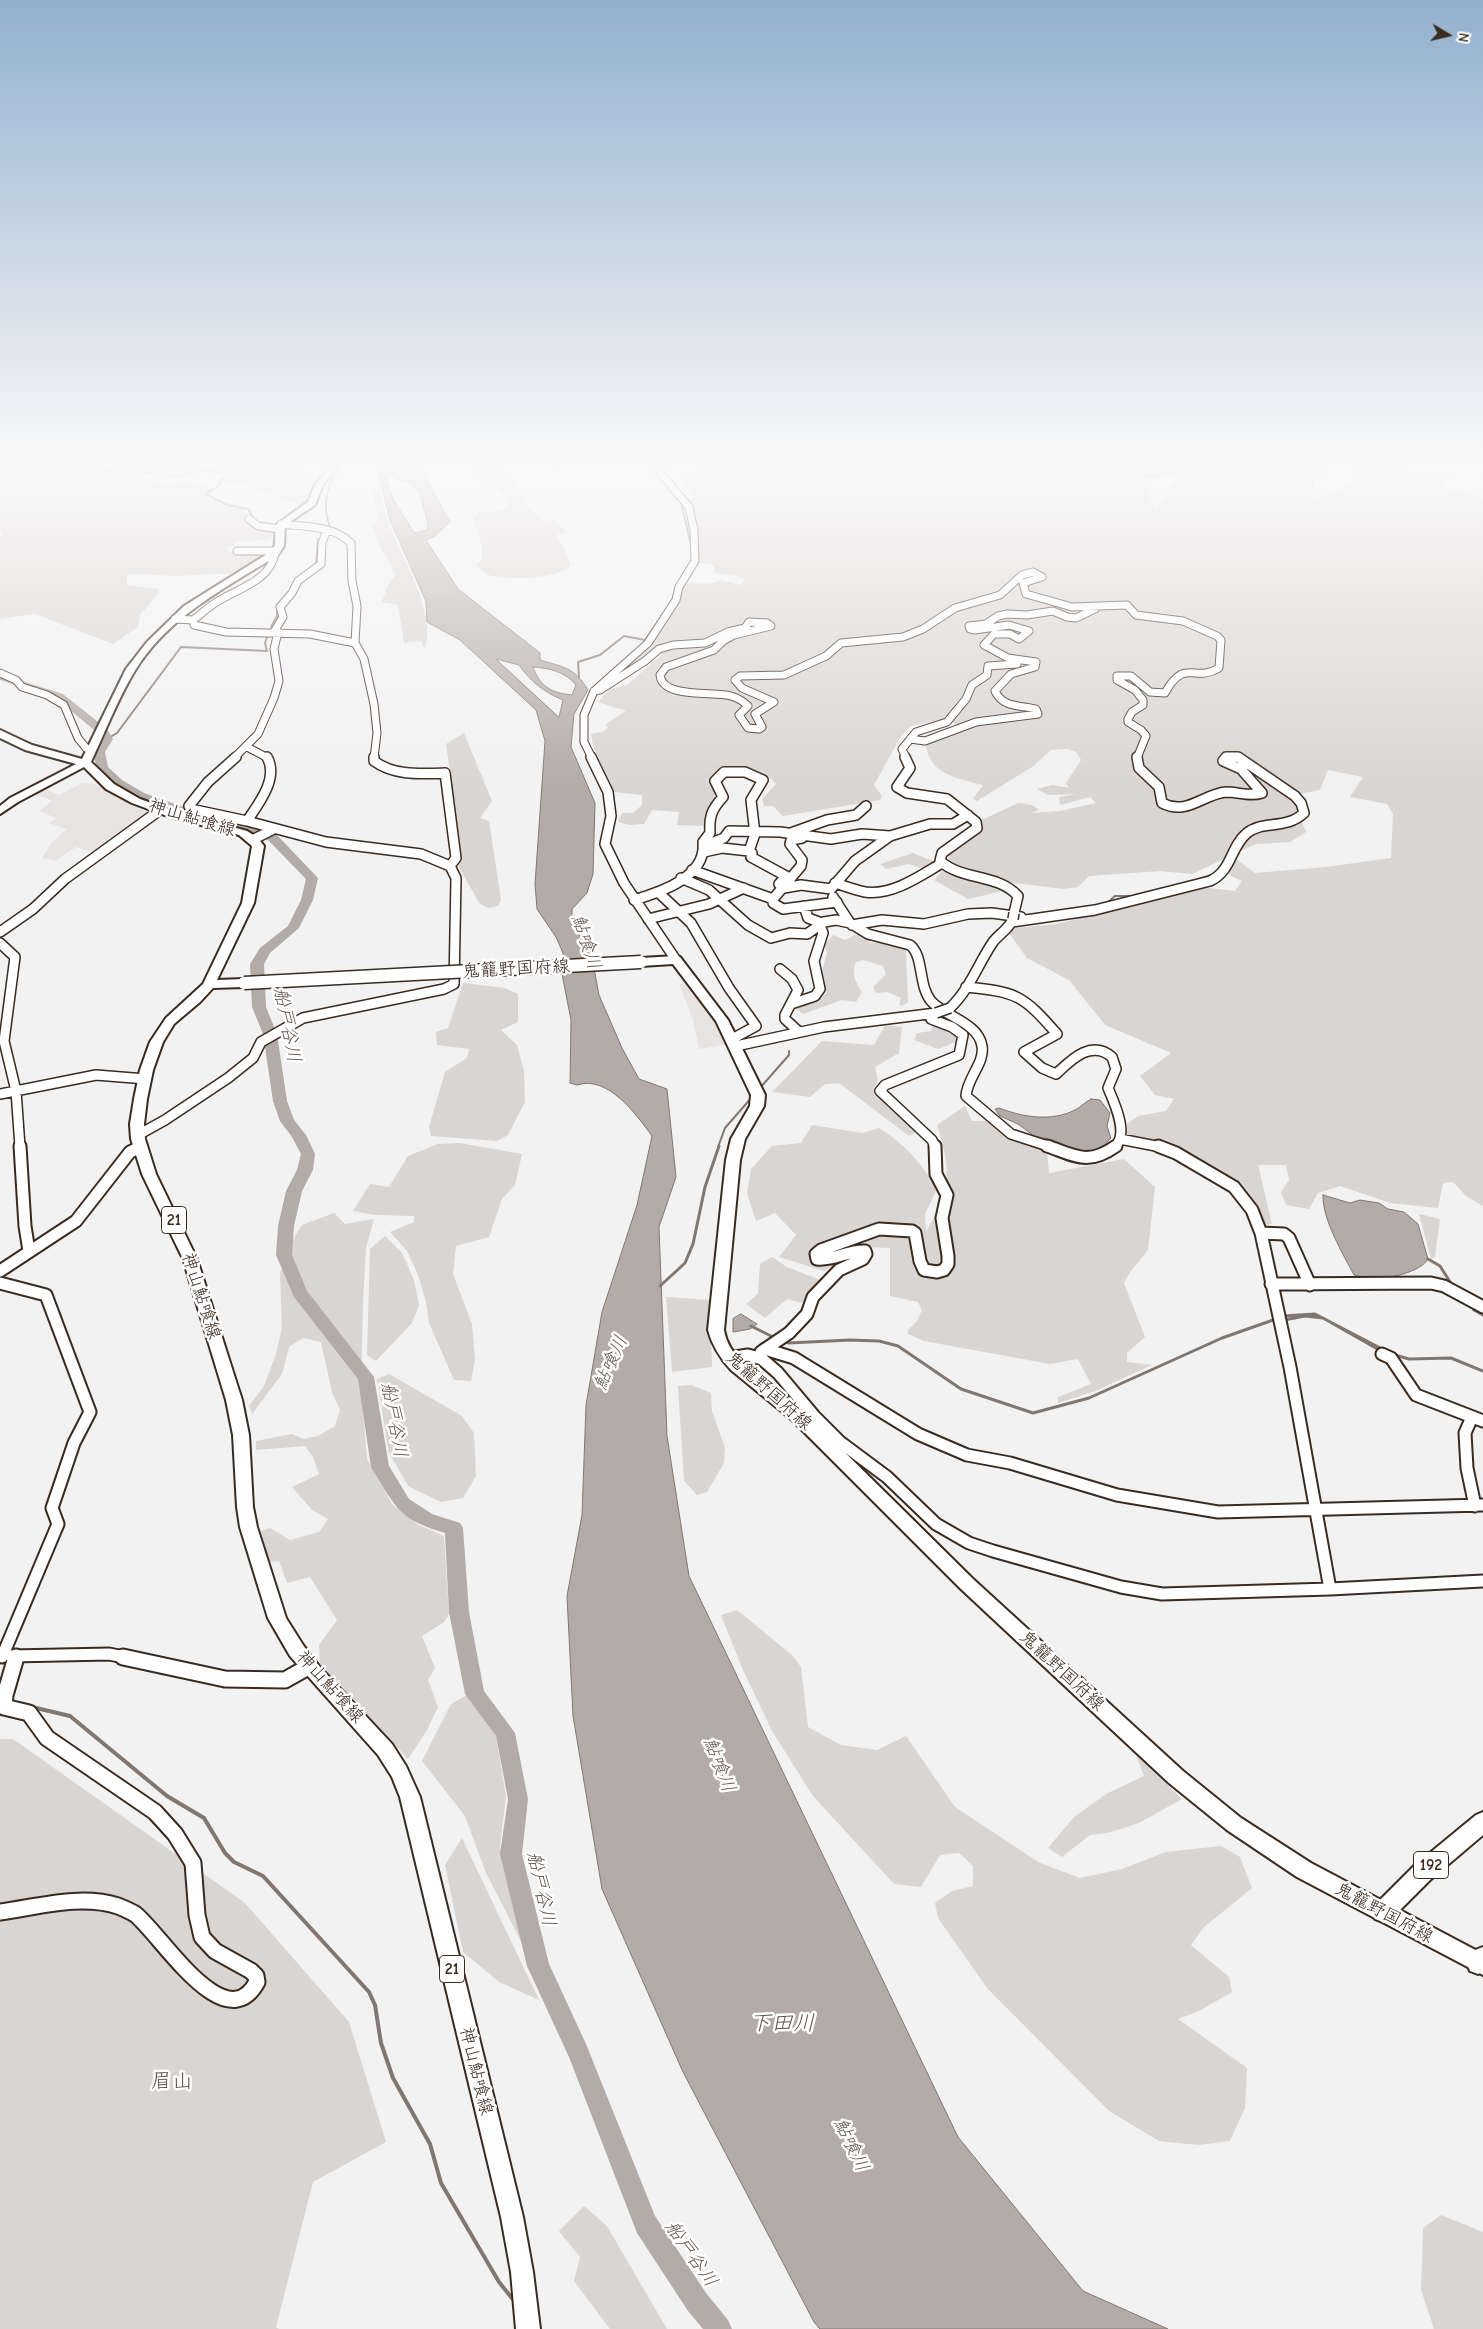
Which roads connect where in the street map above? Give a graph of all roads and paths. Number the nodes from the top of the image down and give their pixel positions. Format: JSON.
{"nodes":[{"id":1,"x":248,"y":570,"type":"edge"},
{"id":2,"x":269,"y":570,"type":"edge"},
{"id":3,"x":313,"y":570,"type":"edge"},
{"id":4,"x":352,"y":570,"type":"edge"},
{"id":5,"x":690,"y":570,"type":"edge"},
{"id":6,"x":1108,"y":604,"type":"junction"},
{"id":7,"x":175,"y":619,"type":"junction"},
{"id":8,"x":194,"y":620,"type":"junction"},
{"id":9,"x":276,"y":632,"type":"junction"},
{"id":10,"x":355,"y":643,"type":"junction"},
{"id":11,"x":0,"y":673,"type":"edge"},
{"id":12,"x":1008,"y":677,"type":"junction"},
{"id":13,"x":594,"y":691,"type":"junction"},
{"id":14,"x":104,"y":724,"type":"joint"},
{"id":15,"x":0,"y":733,"type":"edge"},
{"id":16,"x":98,"y":736,"type":"joint"},
{"id":17,"x":910,"y":739,"type":"junction"},
{"id":18,"x":247,"y":747,"type":"junction"},
{"id":19,"x":91,"y":750,"type":"junction"},
{"id":20,"x":85,"y":764,"type":"junction"},
{"id":21,"x":866,"y":806,"type":"dead end"},
{"id":22,"x":160,"y":810,"type":"junction"},
{"id":23,"x":0,"y":811,"type":"edge"},
{"id":24,"x":968,"y":815,"type":"junction"},
{"id":25,"x":247,"y":821,"type":"junction"},
{"id":26,"x":756,"y":830,"type":"junction"},
{"id":27,"x":790,"y":833,"type":"junction"},
{"id":28,"x":264,"y":834,"type":"junction"},
{"id":29,"x":807,"y":836,"type":"junction"},
{"id":30,"x":890,"y":836,"type":"junction"},
{"id":31,"x":703,"y":849,"type":"junction"},
{"id":32,"x":749,"y":851,"type":"junction"},
{"id":33,"x":942,"y":863,"type":"junction"},
{"id":34,"x":450,"y":866,"type":"junction"},
{"id":35,"x":692,"y":870,"type":"junction"},
{"id":36,"x":682,"y":878,"type":"junction"},
{"id":37,"x":833,"y":886,"type":"junction"},
{"id":38,"x":744,"y":888,"type":"junction"},
{"id":39,"x":784,"y":888,"type":"junction"},
{"id":40,"x":659,"y":893,"type":"junction"},
{"id":41,"x":770,"y":898,"type":"junction"},
{"id":42,"x":634,"y":900,"type":"junction"},
{"id":43,"x":722,"y":901,"type":"junction"},
{"id":44,"x":837,"y":902,"type":"junction"},
{"id":45,"x":804,"y":906,"type":"junction"},
{"id":46,"x":679,"y":912,"type":"junction"},
{"id":47,"x":1013,"y":918,"type":"junction"},
{"id":48,"x":1055,"y":918,"type":"junction"},
{"id":49,"x":648,"y":919,"type":"junction"},
{"id":50,"x":851,"y":924,"type":"junction"},
{"id":51,"x":820,"y":925,"type":"junction"},
{"id":52,"x":0,"y":932,"type":"edge"},
{"id":53,"x":0,"y":943,"type":"edge"},
{"id":54,"x":676,"y":960,"type":"junction"},
{"id":55,"x":780,"y":969,"type":"dead end"},
{"id":56,"x":209,"y":984,"type":"junction"},
{"id":57,"x":966,"y":987,"type":"junction"},
{"id":58,"x":790,"y":1004,"type":"junction"},
{"id":59,"x":933,"y":1016,"type":"junction"},
{"id":60,"x":798,"y":1032,"type":"junction"},
{"id":61,"x":974,"y":1033,"type":"junction"},
{"id":62,"x":734,"y":1043,"type":"junction"},
{"id":63,"x":146,"y":1079,"type":"junction"},
{"id":64,"x":16,"y":1091,"type":"junction"},
{"id":65,"x":0,"y":1094,"type":"edge"},
{"id":66,"x":1120,"y":1139,"type":"junction"},
{"id":67,"x":139,"y":1141,"type":"junction"},
{"id":68,"x":1261,"y":1233,"type":"junction"},
{"id":69,"x":29,"y":1251,"type":"junction"},
{"id":70,"x":0,"y":1271,"type":"edge"},
{"id":71,"x":0,"y":1284,"type":"edge"},
{"id":72,"x":1272,"y":1284,"type":"junction"},
{"id":73,"x":1310,"y":1285,"type":"junction"},
{"id":74,"x":1483,"y":1307,"type":"edge"},
{"id":75,"x":774,"y":1343,"type":"junction"},
{"id":76,"x":1382,"y":1354,"type":"dead end"},
{"id":77,"x":754,"y":1356,"type":"junction"},
{"id":78,"x":729,"y":1358,"type":"junction"},
{"id":79,"x":1477,"y":1419,"type":"edge"},
{"id":80,"x":1479,"y":1505,"type":"edge"},
{"id":81,"x":1316,"y":1508,"type":"junction"},
{"id":82,"x":1483,"y":1581,"type":"edge"},
{"id":83,"x":1330,"y":1589,"type":"junction"},
{"id":84,"x":6,"y":1656,"type":"edge"},
{"id":85,"x":308,"y":1667,"type":"junction"},
{"id":86,"x":1483,"y":1822,"type":"edge"},
{"id":87,"x":0,"y":1912,"type":"edge"},
{"id":88,"x":1383,"y":1912,"type":"junction"},
{"id":89,"x":1481,"y":1962,"type":"edge"},
{"id":90,"x":526,"y":2304,"type":"joint"},
{"id":91,"x":528,"y":2329,"type":"edge"}],
"edges":[{"from":1,"to":7,"type":"main road"},
{"from":2,"to":8,"type":"street"},
{"from":3,"to":9,"type":"street"},
{"from":4,"to":10,"type":"street"},
{"from":5,"to":13,"type":"street"},
{"from":6,"to":12,"type":"street"},
{"from":6,"to":13,"type":"street"},
{"from":6,"to":48,"type":"street"},
{"from":7,"to":8,"type":"street"},
{"from":7,"to":14,"type":"main road"},
{"from":8,"to":9,"type":"street"},
{"from":9,"to":10,"type":"street"},
{"from":9,"to":18,"type":"street"},
{"from":10,"to":34,"type":"street"},
{"from":11,"to":19,"type":"street"},
{"from":12,"to":17,"type":"street"},
{"from":12,"to":17,"type":"street"},
{"from":13,"to":42,"type":"street"},
{"from":14,"to":16,"type":"main road"},
{"from":15,"to":20,"type":"main road"},
{"from":16,"to":19,"type":"main road"},
{"from":17,"to":24,"type":"street"},
{"from":18,"to":25,"type":"street"},
{"from":18,"to":25,"type":"street"},
{"from":19,"to":20,"type":"main road"},
{"from":20,"to":22,"type":"main road","name":"神山鮎喰線"},
{"from":20,"to":23,"type":"main road"},
{"from":21,"to":27,"type":"street"},
{"from":22,"to":28,"type":"main road","name":"神山鮎喰線"},
{"from":22,"to":52,"type":"street"},
{"from":24,"to":30,"type":"street"},
{"from":24,"to":33,"type":"street"},
{"from":25,"to":28,"type":"street"},
{"from":26,"to":27,"type":"street"},
{"from":26,"to":31,"type":"street"},
{"from":26,"to":31,"type":"street"},
{"from":26,"to":32,"type":"street"},
{"from":27,"to":29,"type":"street"},
{"from":28,"to":34,"type":"street"},
{"from":28,"to":56,"type":"main road","name":"神山鮎喰線","number":"21"},
{"from":29,"to":30,"type":"street"},
{"from":29,"to":39,"type":"street"},
{"from":30,"to":37,"type":"street"},
{"from":31,"to":32,"type":"street"},
{"from":31,"to":35,"type":"street"},
{"from":32,"to":41,"type":"street"},
{"from":33,"to":37,"type":"street"},
{"from":33,"to":47,"type":"street"},
{"from":34,"to":67,"type":"street"},
{"from":35,"to":36,"type":"street"},
{"from":35,"to":38,"type":"street"},
{"from":36,"to":40,"type":"street"},
{"from":36,"to":43,"type":"street"},
{"from":37,"to":39,"type":"street"},
{"from":37,"to":44,"type":"street"},
{"from":38,"to":41,"type":"street"},
{"from":38,"to":43,"type":"street"},
{"from":39,"to":41,"type":"street"},
{"from":40,"to":42,"type":"street"},
{"from":40,"to":46,"type":"street"},
{"from":41,"to":45,"type":"street"},
{"from":42,"to":49,"type":"street"},
{"from":43,"to":46,"type":"street"},
{"from":43,"to":51,"type":"street"},
{"from":44,"to":45,"type":"street"},
{"from":44,"to":50,"type":"street"},
{"from":45,"to":51,"type":"street"},
{"from":46,"to":49,"type":"street"},
{"from":46,"to":62,"type":"street"},
{"from":47,"to":48,"type":"street"},
{"from":47,"to":57,"type":"street"},
{"from":48,"to":50,"type":"street"},
{"from":49,"to":54,"type":"street"},
{"from":50,"to":51,"type":"street"},
{"from":50,"to":61,"type":"street"},
{"from":51,"to":58,"type":"street"},
{"from":53,"to":64,"type":"street"},
{"from":54,"to":56,"type":"main road","name":"鬼籠野国府線","bridge":true},
{"from":54,"to":62,"type":"main road","name":"鬼籠野国府線"},
{"from":55,"to":58,"type":"street"},
{"from":56,"to":63,"type":"main road","name":"神山鮎喰線","number":"21"},
{"from":57,"to":59,"type":"street","bridge":true},
{"from":57,"to":66,"type":"street"},
{"from":58,"to":60,"type":"street"},
{"from":59,"to":60,"type":"street"},
{"from":59,"to":61,"type":"street"},
{"from":59,"to":75,"type":"street"},
{"from":60,"to":62,"type":"street"},
{"from":61,"to":66,"type":"street"},
{"from":62,"to":78,"type":"main road","name":"鬼籠野国府線"},
{"from":63,"to":64,"type":"street"},
{"from":63,"to":67,"type":"main road","name":"神山鮎喰線","number":"21"},
{"from":64,"to":65,"type":"street"},
{"from":64,"to":69,"type":"street"},
{"from":66,"to":68,"type":"street"},
{"from":67,"to":69,"type":"street"},
{"from":67,"to":85,"type":"main road","name":"神山鮎喰線","number":"21"},
{"from":68,"to":72,"type":"street"},
{"from":68,"to":73,"type":"street"},
{"from":69,"to":70,"type":"street"},
{"from":71,"to":84,"type":"street"},
{"from":72,"to":73,"type":"street"},
{"from":72,"to":81,"type":"street"},
{"from":73,"to":74,"type":"street"},
{"from":75,"to":77,"type":"street"},
{"from":75,"to":81,"type":"street"},
{"from":76,"to":79,"type":"street"},
{"from":77,"to":78,"type":"street"},
{"from":77,"to":83,"type":"street"},
{"from":78,"to":88,"type":"main road","name":"鬼籠野国府線"},
{"from":79,"to":80,"type":"street"},
{"from":80,"to":81,"type":"street"},
{"from":81,"to":83,"type":"street"},
{"from":82,"to":83,"type":"street"},
{"from":84,"to":85,"type":"street"},
{"from":84,"to":87,"type":"street"},
{"from":85,"to":90,"type":"main road","name":"神山鮎喰線","number":"21"},
{"from":86,"to":88,"type":"highway","number":"192"},
{"from":88,"to":89,"type":"main road","name":"鬼籠野国府線"},
{"from":90,"to":91,"type":"main road","name":"神山鮎喰線","number":"21"}]}
